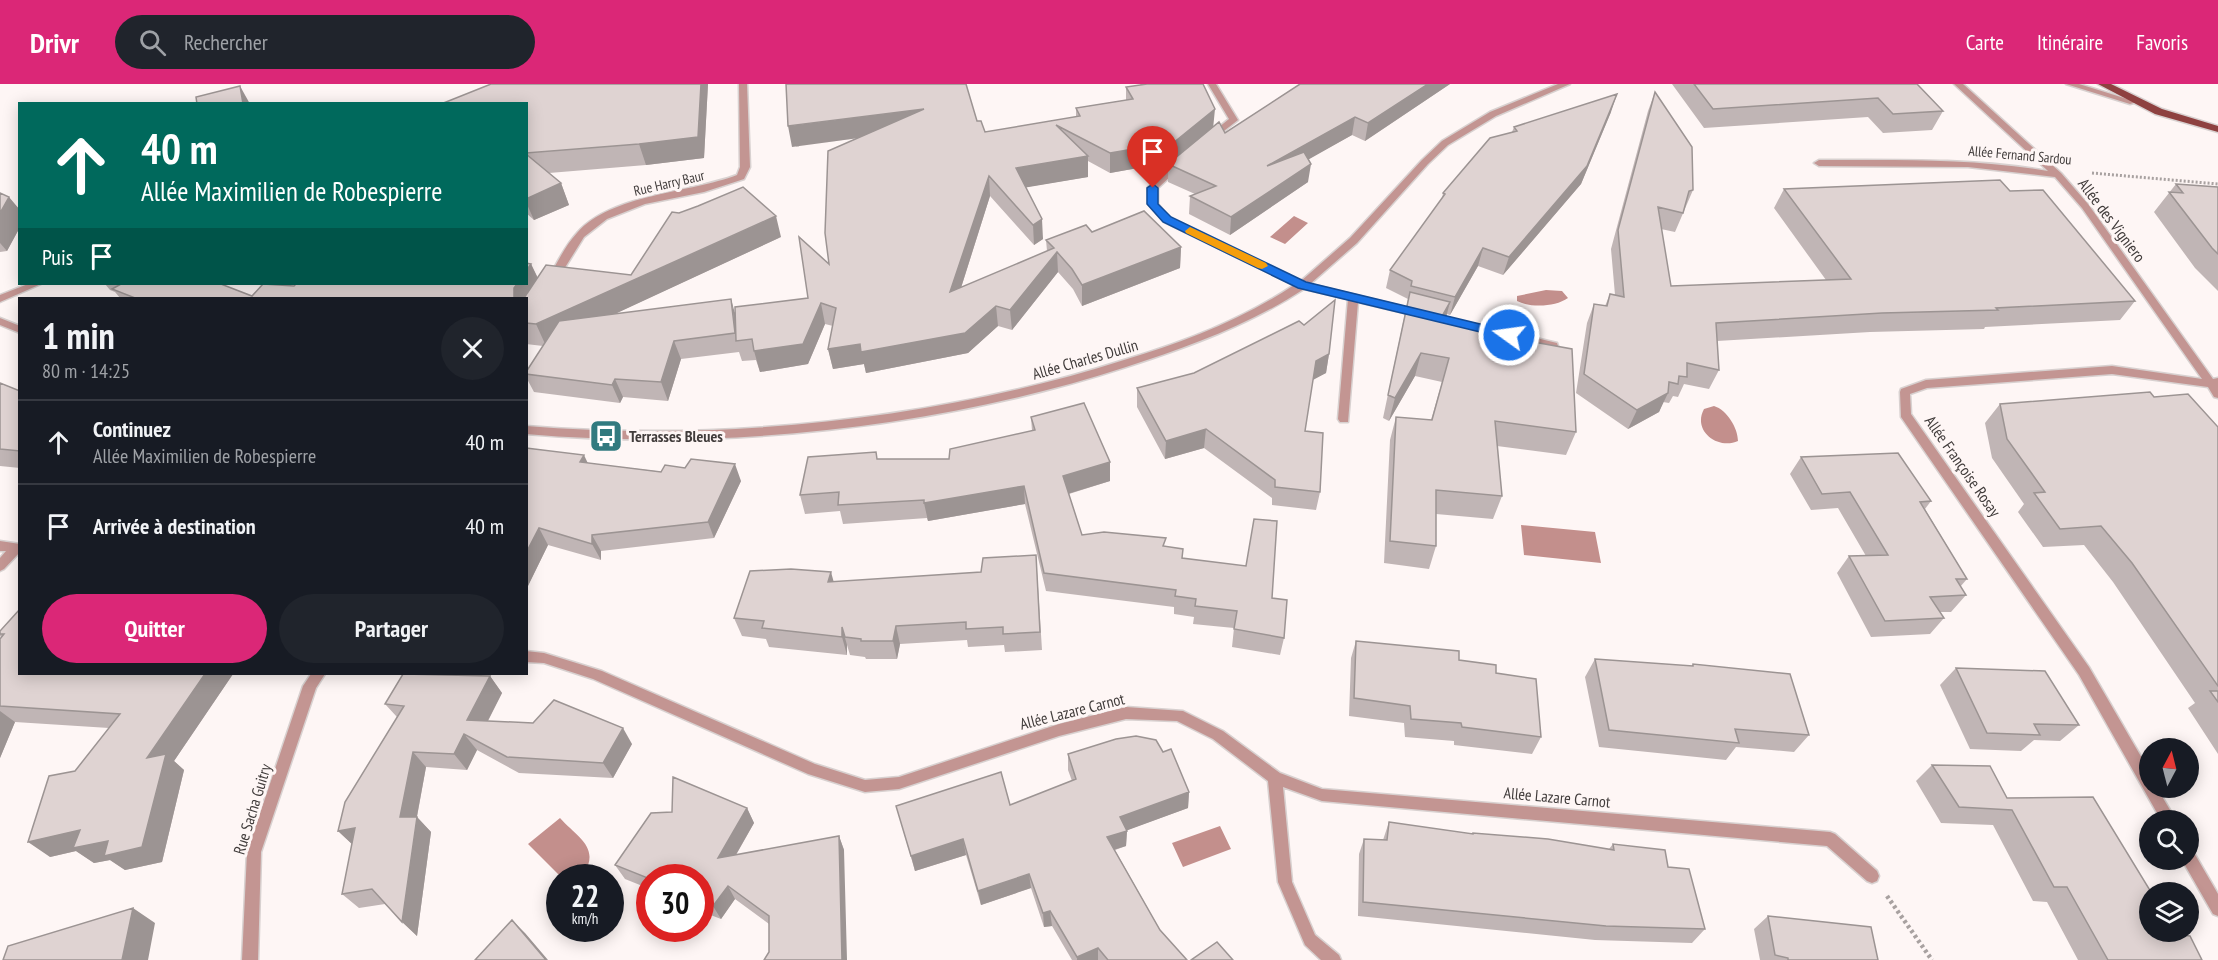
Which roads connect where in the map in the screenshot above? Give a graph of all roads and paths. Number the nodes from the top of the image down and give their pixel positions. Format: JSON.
{"nodes":[{"id":1,"x":742,"y":84,"type":"edge"},
{"id":2,"x":1212,"y":84,"type":"edge"},
{"id":3,"x":1566,"y":84,"type":"edge"},
{"id":4,"x":1958,"y":84,"type":"edge"},
{"id":5,"x":2070,"y":84,"type":"edge"},
{"id":6,"x":2103,"y":84,"type":"edge"},
{"id":7,"x":2133,"y":102,"type":"junction"},
{"id":8,"x":2218,"y":129,"type":"edge"},
{"id":9,"x":1198,"y":148,"type":"edge"},
{"id":10,"x":1190,"y":155,"type":"edge"},
{"id":11,"x":1819,"y":163,"type":"dead end"},
{"id":12,"x":2058,"y":175,"type":"junction"},
{"id":13,"x":2218,"y":184,"type":"edge"},
{"id":14,"x":34,"y":285,"type":"edge"},
{"id":15,"x":1302,"y":285,"type":"junction"},
{"id":16,"x":546,"y":290,"type":"edge"},
{"id":17,"x":1353,"y":297,"type":"junction"},
{"id":18,"x":0,"y":299,"type":"edge"},
{"id":19,"x":1431,"y":316,"type":"edge"},
{"id":20,"x":0,"y":321,"type":"edge"},
{"id":21,"x":1476,"y":327,"type":"edge"},
{"id":22,"x":18,"y":329,"type":"edge"},
{"id":23,"x":1553,"y":346,"type":"edge"},
{"id":24,"x":2214,"y":383,"type":"edge"},
{"id":25,"x":2218,"y":394,"type":"edge"},
{"id":26,"x":1344,"y":419,"type":"dead end"},
{"id":27,"x":528,"y":430,"type":"edge"},
{"id":28,"x":0,"y":546,"type":"edge"},
{"id":29,"x":0,"y":566,"type":"edge"},
{"id":30,"x":528,"y":656,"type":"edge"},
{"id":31,"x":317,"y":675,"type":"edge"},
{"id":32,"x":2139,"y":768,"type":"edge"},
{"id":33,"x":1275,"y":778,"type":"junction"},
{"id":34,"x":2196,"y":870,"type":"edge"},
{"id":35,"x":1872,"y":876,"type":"joint"},
{"id":36,"x":2218,"y":909,"type":"edge"},
{"id":37,"x":250,"y":960,"type":"edge"},
{"id":38,"x":1333,"y":960,"type":"edge"},
{"id":39,"x":1932,"y":960,"type":"edge"}],
"edges":[{"from":1,"to":16,"type":"street","name":"Rue Harry Baur"},
{"from":2,"to":9,"type":"street"},
{"from":3,"to":15,"type":"street","name":"Allée Charles Dullin"},
{"from":4,"to":12,"type":"street","name":"Allée des Vigniero"},
{"from":5,"to":7,"type":"street"},
{"from":6,"to":7,"type":"main road"},
{"from":7,"to":8,"type":"main road"},
{"from":10,"to":15,"type":"street"},
{"from":11,"to":12,"type":"street","name":"Allée Fernand Sardou"},
{"from":12,"to":13,"type":"path","name":"Allée Fernand Sardou"},
{"from":12,"to":24,"type":"street","name":"Allée des Vigniero"},
{"from":14,"to":18,"type":"street"},
{"from":15,"to":17,"type":"street"},
{"from":15,"to":27,"type":"street","name":"Allée Charles Dullin"},
{"from":17,"to":19,"type":"street"},
{"from":17,"to":26,"type":"street"},
{"from":20,"to":22,"type":"street"},
{"from":21,"to":23,"type":"street"},
{"from":24,"to":25,"type":"street","name":"Allée des Vigniero"},
{"from":24,"to":32,"type":"street","name":"Allée Françoise Rosay"},
{"from":28,"to":29,"type":"street"},
{"from":30,"to":33,"type":"street","name":"Allée Lazare Carnot"},
{"from":31,"to":37,"type":"street","name":"Rue Sacha Guitry"},
{"from":33,"to":35,"type":"street","name":"Allée Lazare Carnot"},
{"from":33,"to":38,"type":"street"},
{"from":34,"to":36,"type":"street"},
{"from":35,"to":39,"type":"path"}]}
